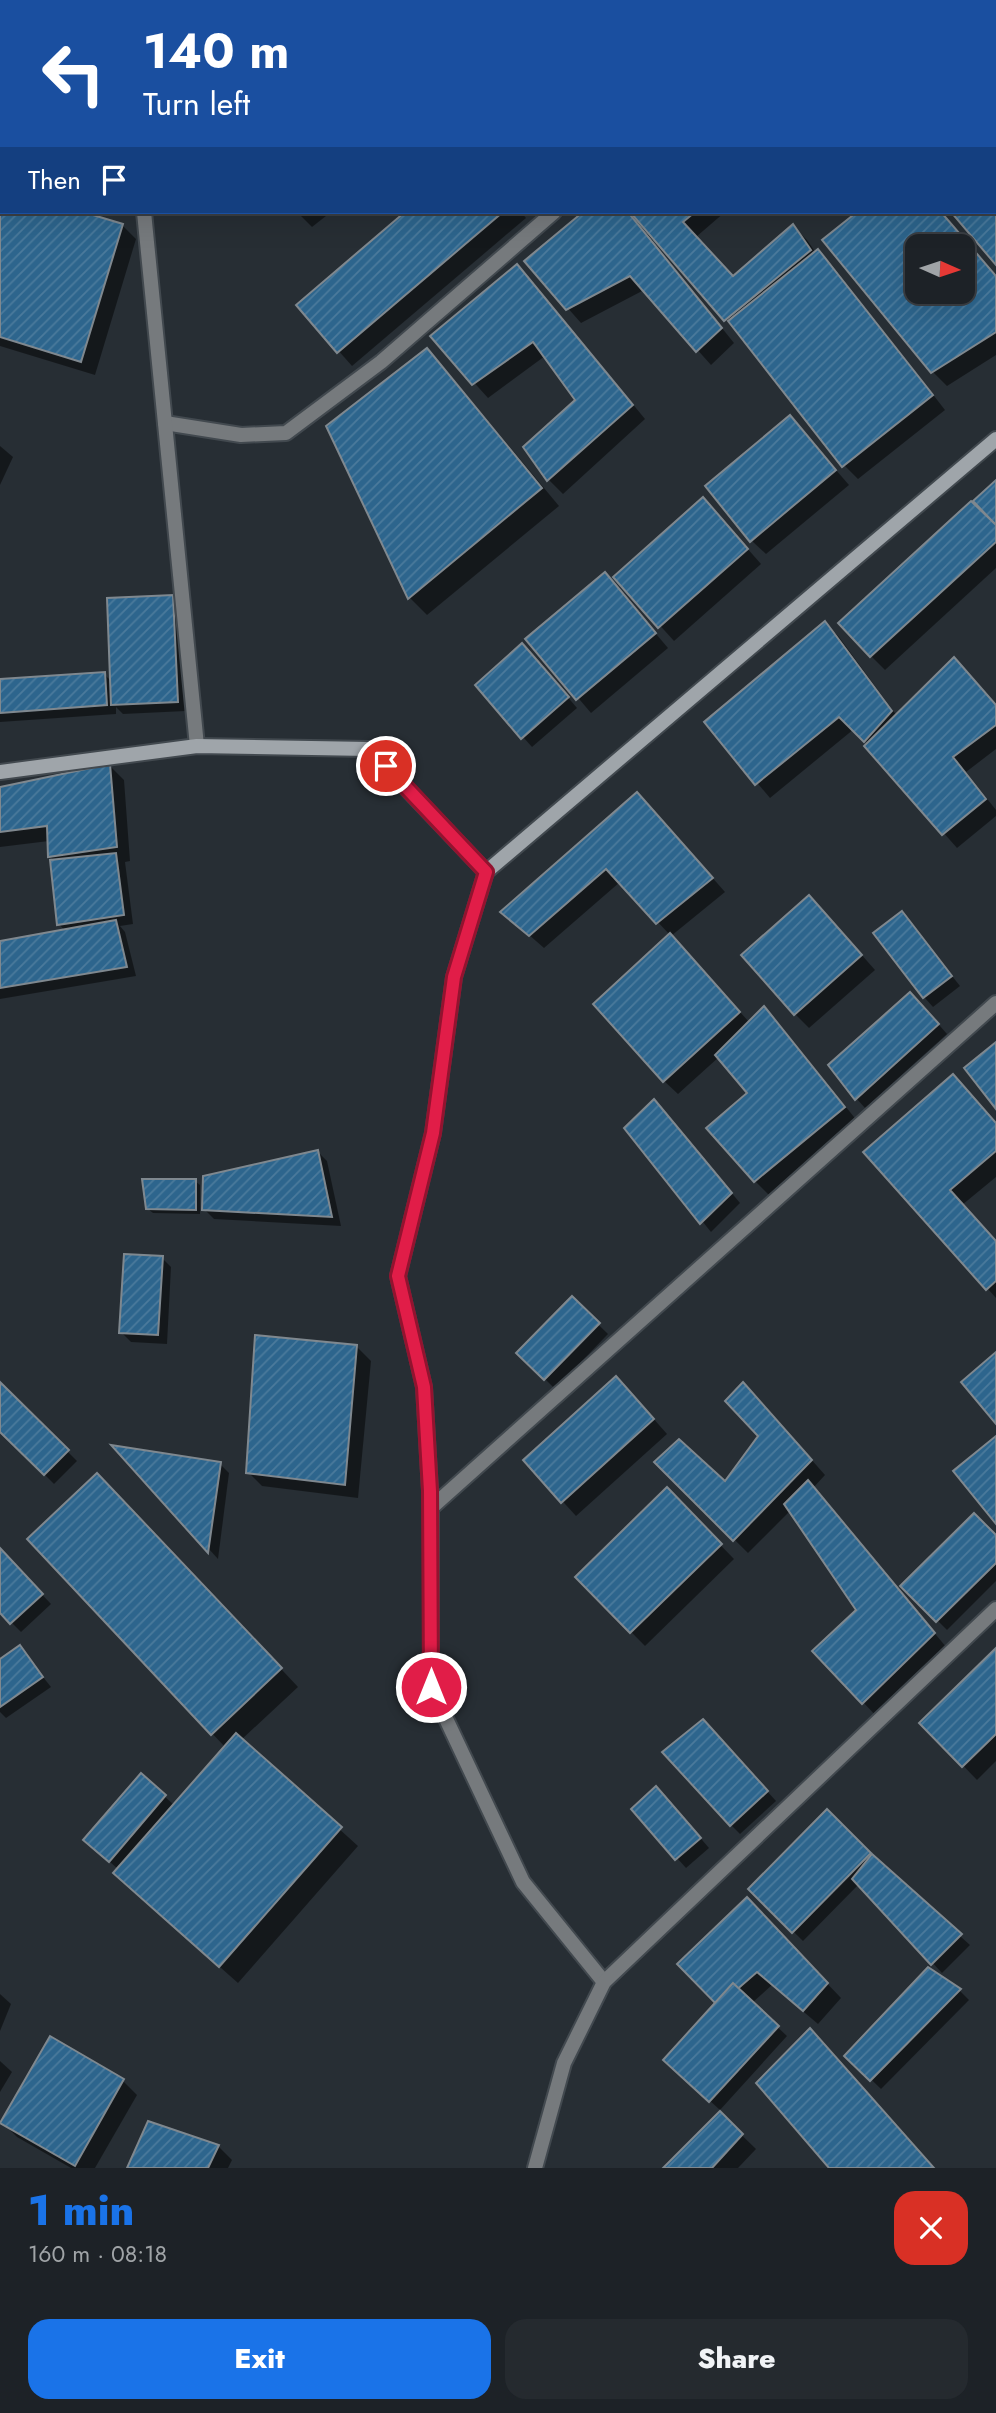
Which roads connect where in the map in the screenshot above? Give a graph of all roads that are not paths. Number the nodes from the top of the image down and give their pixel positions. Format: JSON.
{"nodes":[{"id":1,"x":144,"y":214,"type":"edge"},
{"id":2,"x":552,"y":214,"type":"edge"},
{"id":3,"x":165,"y":423,"type":"junction"},
{"id":4,"x":996,"y":439,"type":"edge"},
{"id":5,"x":197,"y":746,"type":"junction"},
{"id":6,"x":0,"y":772,"type":"edge"},
{"id":7,"x":486,"y":872,"type":"junction"},
{"id":8,"x":996,"y":1003,"type":"edge"},
{"id":9,"x":431,"y":1508,"type":"junction"},
{"id":10,"x":996,"y":1609,"type":"edge"},
{"id":11,"x":604,"y":1982,"type":"junction"},
{"id":12,"x":536,"y":2168,"type":"edge"}],
"edges":[{"from":1,"to":3,"type":"street"},
{"from":2,"to":3,"type":"street"},
{"from":3,"to":5,"type":"street"},
{"from":4,"to":7,"type":"street"},
{"from":5,"to":6,"type":"street"},
{"from":5,"to":7,"type":"street"},
{"from":7,"to":9,"type":"street"},
{"from":8,"to":9,"type":"street"},
{"from":9,"to":11,"type":"street"},
{"from":10,"to":11,"type":"street"},
{"from":11,"to":12,"type":"street"}]}
